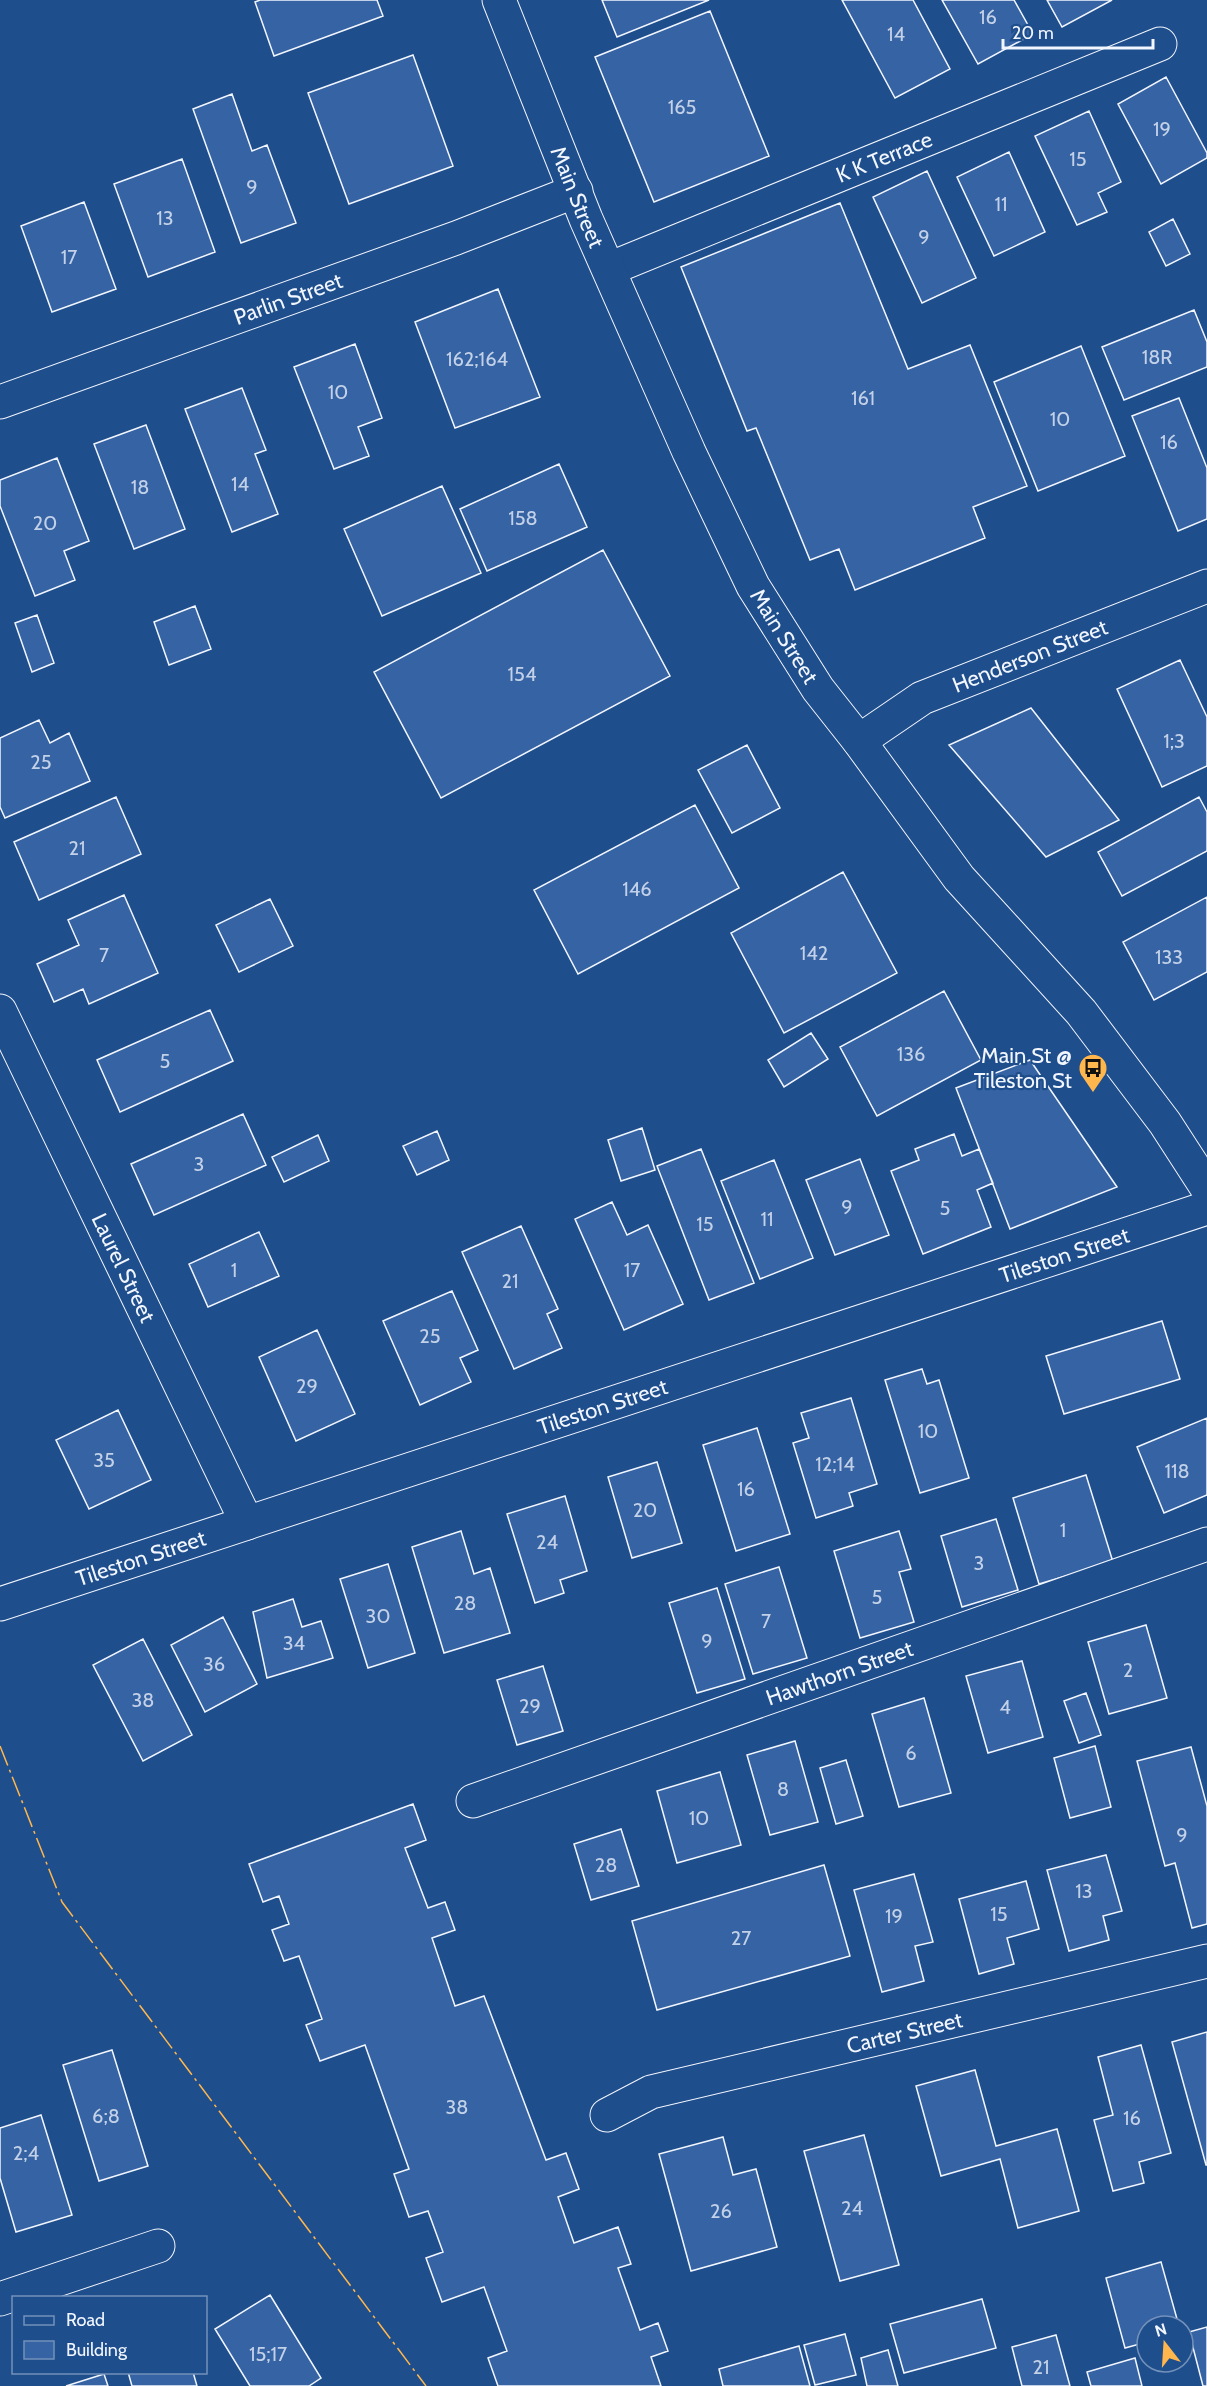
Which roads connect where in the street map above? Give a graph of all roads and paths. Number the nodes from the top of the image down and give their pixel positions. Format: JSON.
{"nodes":[{"id":1,"x":499,"y":0,"type":"edge"},
{"id":2,"x":1160,"y":44,"type":"dead end"},
{"id":3,"x":576,"y":191,"type":"junction"},
{"id":4,"x":609,"y":269,"type":"junction"},
{"id":5,"x":0,"y":402,"type":"edge"},
{"id":6,"x":1207,"y":586,"type":"edge"},
{"id":7,"x":859,"y":741,"type":"junction"},
{"id":8,"x":0,"y":1011,"type":"edge"},
{"id":9,"x":1207,"y":1188,"type":"edge"},
{"id":10,"x":1207,"y":1208,"type":"edge"},
{"id":11,"x":247,"y":1523,"type":"junction"},
{"id":12,"x":1207,"y":1544,"type":"edge"},
{"id":13,"x":13,"y":1600,"type":"edge"},
{"id":14,"x":473,"y":1801,"type":"dead end"},
{"id":15,"x":1207,"y":1961,"type":"edge"},
{"id":16,"x":607,"y":2115,"type":"dead end"},
{"id":17,"x":158,"y":2246,"type":"dead end"},
{"id":18,"x":0,"y":2299,"type":"edge"}],
"edges":[{"from":1,"to":3,"type":"street","name":"Main Street"},
{"from":2,"to":4,"type":"street","name":"K K Terrace"},
{"from":3,"to":4,"type":"street","name":"Main Street"},
{"from":3,"to":5,"type":"street","name":"Parlin Street"},
{"from":4,"to":7,"type":"street","name":"Main Street"},
{"from":6,"to":7,"type":"street","name":"Henderson Street"},
{"from":7,"to":9,"type":"street","name":"Main Street"},
{"from":8,"to":11,"type":"street","name":"Laurel Street"},
{"from":10,"to":11,"type":"street","name":"Tileston Street"},
{"from":11,"to":13,"type":"street","name":"Tileston Street"},
{"from":12,"to":14,"type":"street","name":"Hawthorn Street"},
{"from":15,"to":16,"type":"street","name":"Carter Street"},
{"from":17,"to":18,"type":"street"}]}
